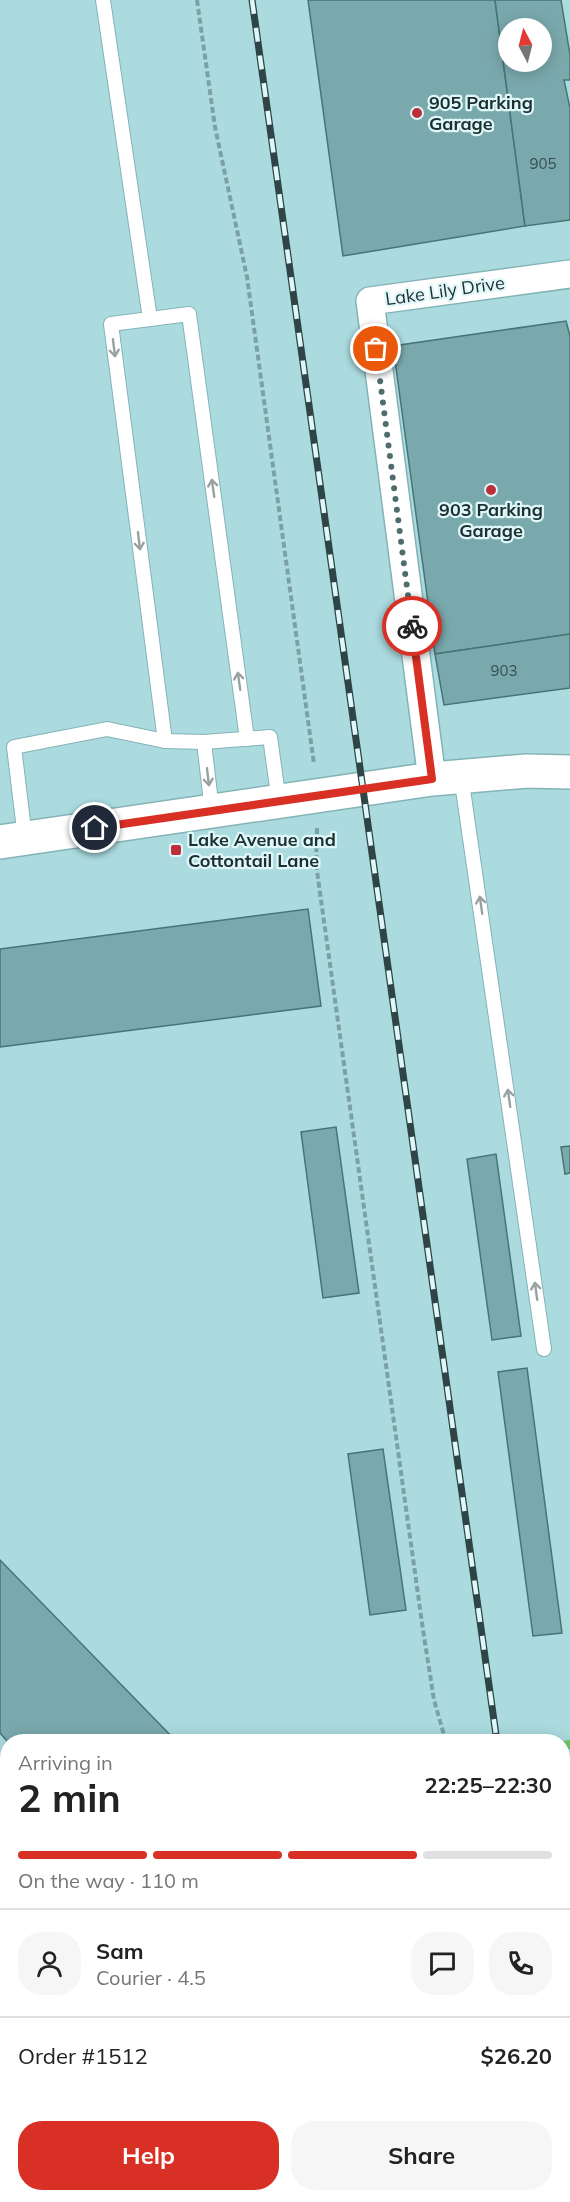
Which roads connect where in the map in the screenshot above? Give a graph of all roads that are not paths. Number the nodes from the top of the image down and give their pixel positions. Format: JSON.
{"nodes":[{"id":1,"x":103,"y":0,"type":"edge"},
{"id":2,"x":570,"y":274,"type":"edge"},
{"id":3,"x":150,"y":319,"type":"junction"},
{"id":4,"x":247,"y":739,"type":"junction"},
{"id":5,"x":165,"y":741,"type":"junction"},
{"id":6,"x":204,"y":742,"type":"junction"},
{"id":7,"x":570,"y":759,"type":"edge"},
{"id":8,"x":527,"y":771,"type":"junction"},
{"id":9,"x":570,"y":772,"type":"edge"},
{"id":10,"x":446,"y":778,"type":"junction"},
{"id":11,"x":279,"y":802,"type":"junction"},
{"id":12,"x":212,"y":811,"type":"junction"},
{"id":13,"x":12,"y":840,"type":"edge"},
{"id":14,"x":544,"y":1349,"type":"dead end"}],
"edges":[{"from":1,"to":3,"type":"lane"},
{"from":2,"to":10,"type":"street","name":"Lake Lily Drive"},
{"from":4,"to":3,"type":"lane","one_way":true},
{"from":3,"to":5,"type":"lane","one_way":true},
{"from":4,"to":6,"type":"lane"},
{"from":4,"to":11,"type":"lane"},
{"from":5,"to":6,"type":"lane"},
{"from":5,"to":13,"type":"lane"},
{"from":6,"to":12,"type":"lane","one_way":true},
{"from":7,"to":8,"type":"main road"},
{"from":8,"to":9,"type":"main road"},
{"from":8,"to":10,"type":"main road"},
{"from":10,"to":11,"type":"main road"},
{"from":14,"to":10,"type":"lane","one_way":true},
{"from":11,"to":12,"type":"main road"},
{"from":12,"to":13,"type":"main road"}]}
